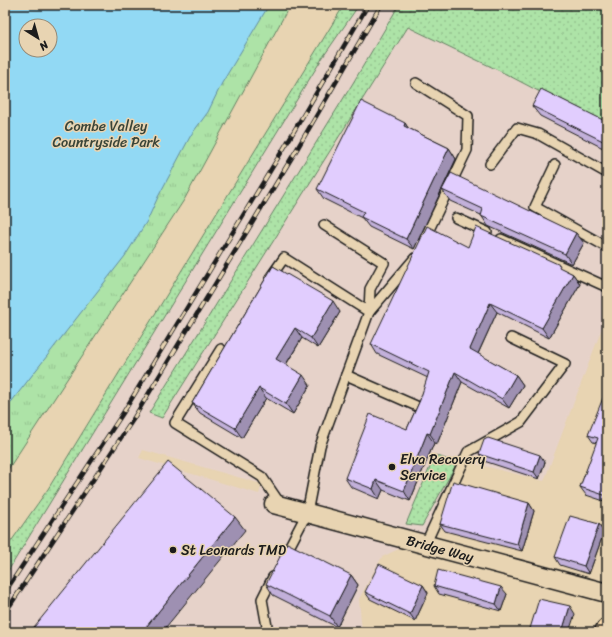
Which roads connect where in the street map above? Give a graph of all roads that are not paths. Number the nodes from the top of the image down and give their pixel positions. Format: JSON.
{"nodes":[{"id":1,"x":416,"y":83,"type":"dead end"},
{"id":2,"x":490,"y":164,"type":"dead end"},
{"id":3,"x":555,"y":165,"type":"dead end"},
{"id":4,"x":607,"y":172,"type":"edge"},
{"id":5,"x":456,"y":218,"type":"dead end"},
{"id":6,"x":324,"y":225,"type":"dead end"},
{"id":7,"x":607,"y":247,"type":"edge"},
{"id":8,"x":266,"y":283,"type":"edge"},
{"id":9,"x":607,"y":287,"type":"edge"},
{"id":10,"x":369,"y":312,"type":"junction"},
{"id":11,"x":511,"y":338,"type":"dead end"},
{"id":12,"x":221,"y":349,"type":"dead end"},
{"id":13,"x":346,"y":375,"type":"junction"},
{"id":14,"x":421,"y":408,"type":"edge"},
{"id":15,"x":278,"y":505,"type":"joint"},
{"id":16,"x":306,"y":513,"type":"junction"},
{"id":17,"x":426,"y":545,"type":"junction"},
{"id":18,"x":607,"y":593,"type":"edge"},
{"id":19,"x":268,"y":632,"type":"edge"}],
"edges":[{"from":1,"to":10,"type":"lane"},
{"from":2,"to":4,"type":"lane"},
{"from":3,"to":7,"type":"lane"},
{"from":5,"to":9,"type":"lane"},
{"from":6,"to":10,"type":"lane"},
{"from":8,"to":10,"type":"lane"},
{"from":10,"to":13,"type":"lane"},
{"from":11,"to":17,"type":"lane"},
{"from":12,"to":15,"type":"lane"},
{"from":13,"to":14,"type":"lane"},
{"from":13,"to":16,"type":"lane"},
{"from":15,"to":16,"type":"street","name":"Bridge Way"},
{"from":16,"to":17,"type":"street","name":"Bridge Way"},
{"from":16,"to":19,"type":"lane"},
{"from":17,"to":18,"type":"street","name":"Bridge Way"}]}
